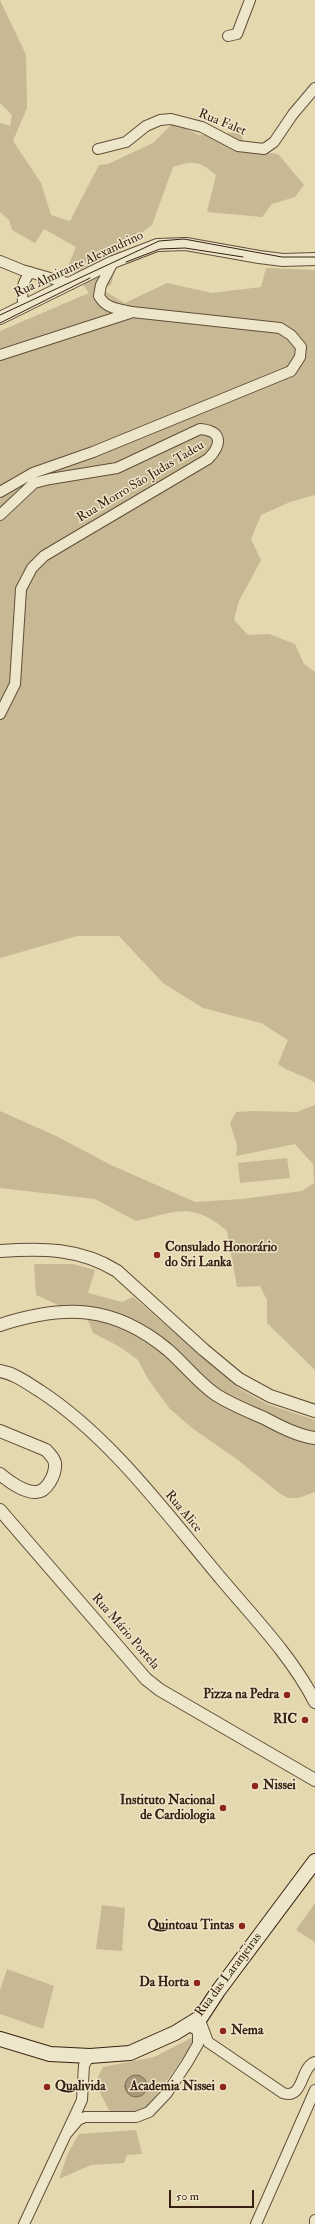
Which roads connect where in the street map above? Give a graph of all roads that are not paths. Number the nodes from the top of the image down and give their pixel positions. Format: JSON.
{"nodes":[{"id":1,"x":250,"y":0,"type":"edge"},
{"id":2,"x":228,"y":36,"type":"dead end"},
{"id":3,"x":315,"y":88,"type":"edge"},
{"id":4,"x":98,"y":150,"type":"dead end"},
{"id":5,"x":315,"y":259,"type":"edge"},
{"id":6,"x":0,"y":261,"type":"edge"},
{"id":7,"x":114,"y":262,"type":"junction"},
{"id":8,"x":30,"y":272,"type":"junction"},
{"id":9,"x":71,"y":284,"type":"junction"},
{"id":10,"x":24,"y":307,"type":"junction"},
{"id":11,"x":132,"y":312,"type":"junction"},
{"id":12,"x":0,"y":318,"type":"edge"},
{"id":13,"x":0,"y":355,"type":"edge"},
{"id":14,"x":0,"y":492,"type":"edge"},
{"id":15,"x":0,"y":515,"type":"edge"},
{"id":16,"x":0,"y":714,"type":"edge"},
{"id":17,"x":0,"y":1251,"type":"edge"},
{"id":18,"x":0,"y":1325,"type":"edge"},
{"id":19,"x":0,"y":1372,"type":"edge"},
{"id":20,"x":315,"y":1411,"type":"edge"},
{"id":21,"x":0,"y":1431,"type":"edge"},
{"id":22,"x":315,"y":1438,"type":"edge"},
{"id":23,"x":0,"y":1474,"type":"edge"},
{"id":24,"x":0,"y":1510,"type":"edge"},
{"id":25,"x":315,"y":1702,"type":"edge"},
{"id":26,"x":315,"y":1780,"type":"edge"},
{"id":27,"x":315,"y":1861,"type":"edge"},
{"id":28,"x":201,"y":2017,"type":"junction"},
{"id":29,"x":188,"y":2025,"type":"junction"},
{"id":30,"x":0,"y":2039,"type":"edge"},
{"id":31,"x":203,"y":2043,"type":"junction"},
{"id":32,"x":68,"y":2056,"type":"junction"},
{"id":33,"x":90,"y":2056,"type":"junction"},
{"id":34,"x":315,"y":2062,"type":"edge"},
{"id":35,"x":82,"y":2076,"type":"junction"},
{"id":36,"x":315,"y":2090,"type":"edge"},
{"id":37,"x":67,"y":2133,"type":"junction"},
{"id":38,"x":315,"y":2220,"type":"edge"},
{"id":39,"x":24,"y":2224,"type":"edge"},
{"id":40,"x":256,"y":2224,"type":"edge"},
{"id":41,"x":315,"y":2224,"type":"edge"}],
"edges":[{"from":1,"to":2,"type":"street"},
{"from":3,"to":4,"type":"street","name":"Rua Falet"},
{"from":5,"to":7,"type":"street","name":"Rua Almirante Alexandrino"},
{"from":6,"to":8,"type":"street"},
{"from":7,"to":9,"type":"street","name":"Rua Almirante Alexandrino"},
{"from":7,"to":11,"type":"street"},
{"from":8,"to":9,"type":"street"},
{"from":8,"to":10,"type":"street"},
{"from":9,"to":10,"type":"street","name":"Rua Almirante Alexandrino"},
{"from":10,"to":12,"type":"street","name":"Rua Almirante Alexandrino"},
{"from":11,"to":13,"type":"street"},
{"from":11,"to":14,"type":"street"},
{"from":15,"to":16,"type":"street","name":"Rua Morro São Judas Tadeu"},
{"from":17,"to":20,"type":"street"},
{"from":18,"to":22,"type":"street"},
{"from":19,"to":25,"type":"street","name":"Rua Alice"},
{"from":21,"to":23,"type":"street"},
{"from":24,"to":26,"type":"street","name":"Rua Mário Portela"},
{"from":27,"to":28,"type":"main road","name":"Rua das Laranjeiras"},
{"from":28,"to":29,"type":"main road","name":"Rua das Laranjeiras"},
{"from":28,"to":31,"type":"street"},
{"from":29,"to":31,"type":"street"},
{"from":29,"to":33,"type":"main road","name":"Rua das Laranjeiras"},
{"from":30,"to":32,"type":"main road","name":"Rua das Laranjeiras"},
{"from":31,"to":34,"type":"street"},
{"from":31,"to":37,"type":"street"},
{"from":32,"to":33,"type":"main road","name":"Rua das Laranjeiras"},
{"from":32,"to":35,"type":"street"},
{"from":33,"to":35,"type":"street"},
{"from":35,"to":37,"type":"street"},
{"from":36,"to":40,"type":"street"},
{"from":37,"to":39,"type":"street"},
{"from":38,"to":41,"type":"street"}]}
